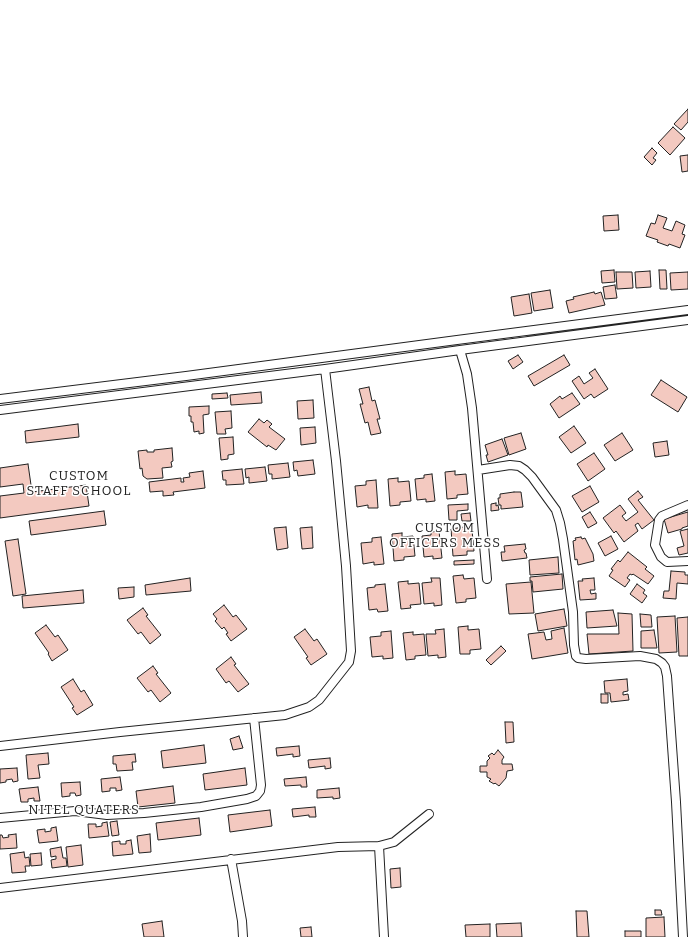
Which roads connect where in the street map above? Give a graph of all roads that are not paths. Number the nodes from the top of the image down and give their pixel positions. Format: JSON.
{"nodes":[{"id":1,"x":688,"y":310,"type":"edge"},
{"id":2,"x":632,"y":318,"type":"junction"},
{"id":3,"x":688,"y":320,"type":"edge"},
{"id":4,"x":634,"y":328,"type":"junction"},
{"id":5,"x":460,"y":350,"type":"junction"},
{"id":6,"x":325,"y":369,"type":"junction"},
{"id":7,"x":0,"y":399,"type":"edge"},
{"id":8,"x":0,"y":410,"type":"edge"},
{"id":9,"x":478,"y":470,"type":"junction"},
{"id":10,"x":688,"y":505,"type":"edge"},
{"id":11,"x":688,"y":561,"type":"edge"},
{"id":12,"x":487,"y":579,"type":"dead end"},
{"id":13,"x":254,"y":718,"type":"junction"},
{"id":14,"x":0,"y":746,"type":"edge"},
{"id":15,"x":429,"y":814,"type":"dead end"},
{"id":16,"x":0,"y":818,"type":"edge"},
{"id":17,"x":378,"y":846,"type":"junction"},
{"id":18,"x":231,"y":859,"type":"junction"},
{"id":19,"x":0,"y":888,"type":"edge"},
{"id":20,"x":243,"y":937,"type":"edge"},
{"id":21,"x":384,"y":937,"type":"edge"},
{"id":22,"x":683,"y":937,"type":"edge"}],
"edges":[{"from":1,"to":2,"type":"street"},
{"from":2,"to":4,"type":"street"},
{"from":2,"to":7,"type":"street"},
{"from":3,"to":4,"type":"street"},
{"from":4,"to":5,"type":"street"},
{"from":5,"to":6,"type":"street"},
{"from":5,"to":9,"type":"street"},
{"from":6,"to":8,"type":"street"},
{"from":6,"to":13,"type":"street"},
{"from":9,"to":12,"type":"street"},
{"from":9,"to":22,"type":"street"},
{"from":10,"to":11,"type":"street"},
{"from":13,"to":14,"type":"street"},
{"from":13,"to":16,"type":"street"},
{"from":15,"to":17,"type":"street"},
{"from":17,"to":18,"type":"street"},
{"from":17,"to":21,"type":"street"},
{"from":18,"to":19,"type":"street"},
{"from":18,"to":20,"type":"street"}]}
